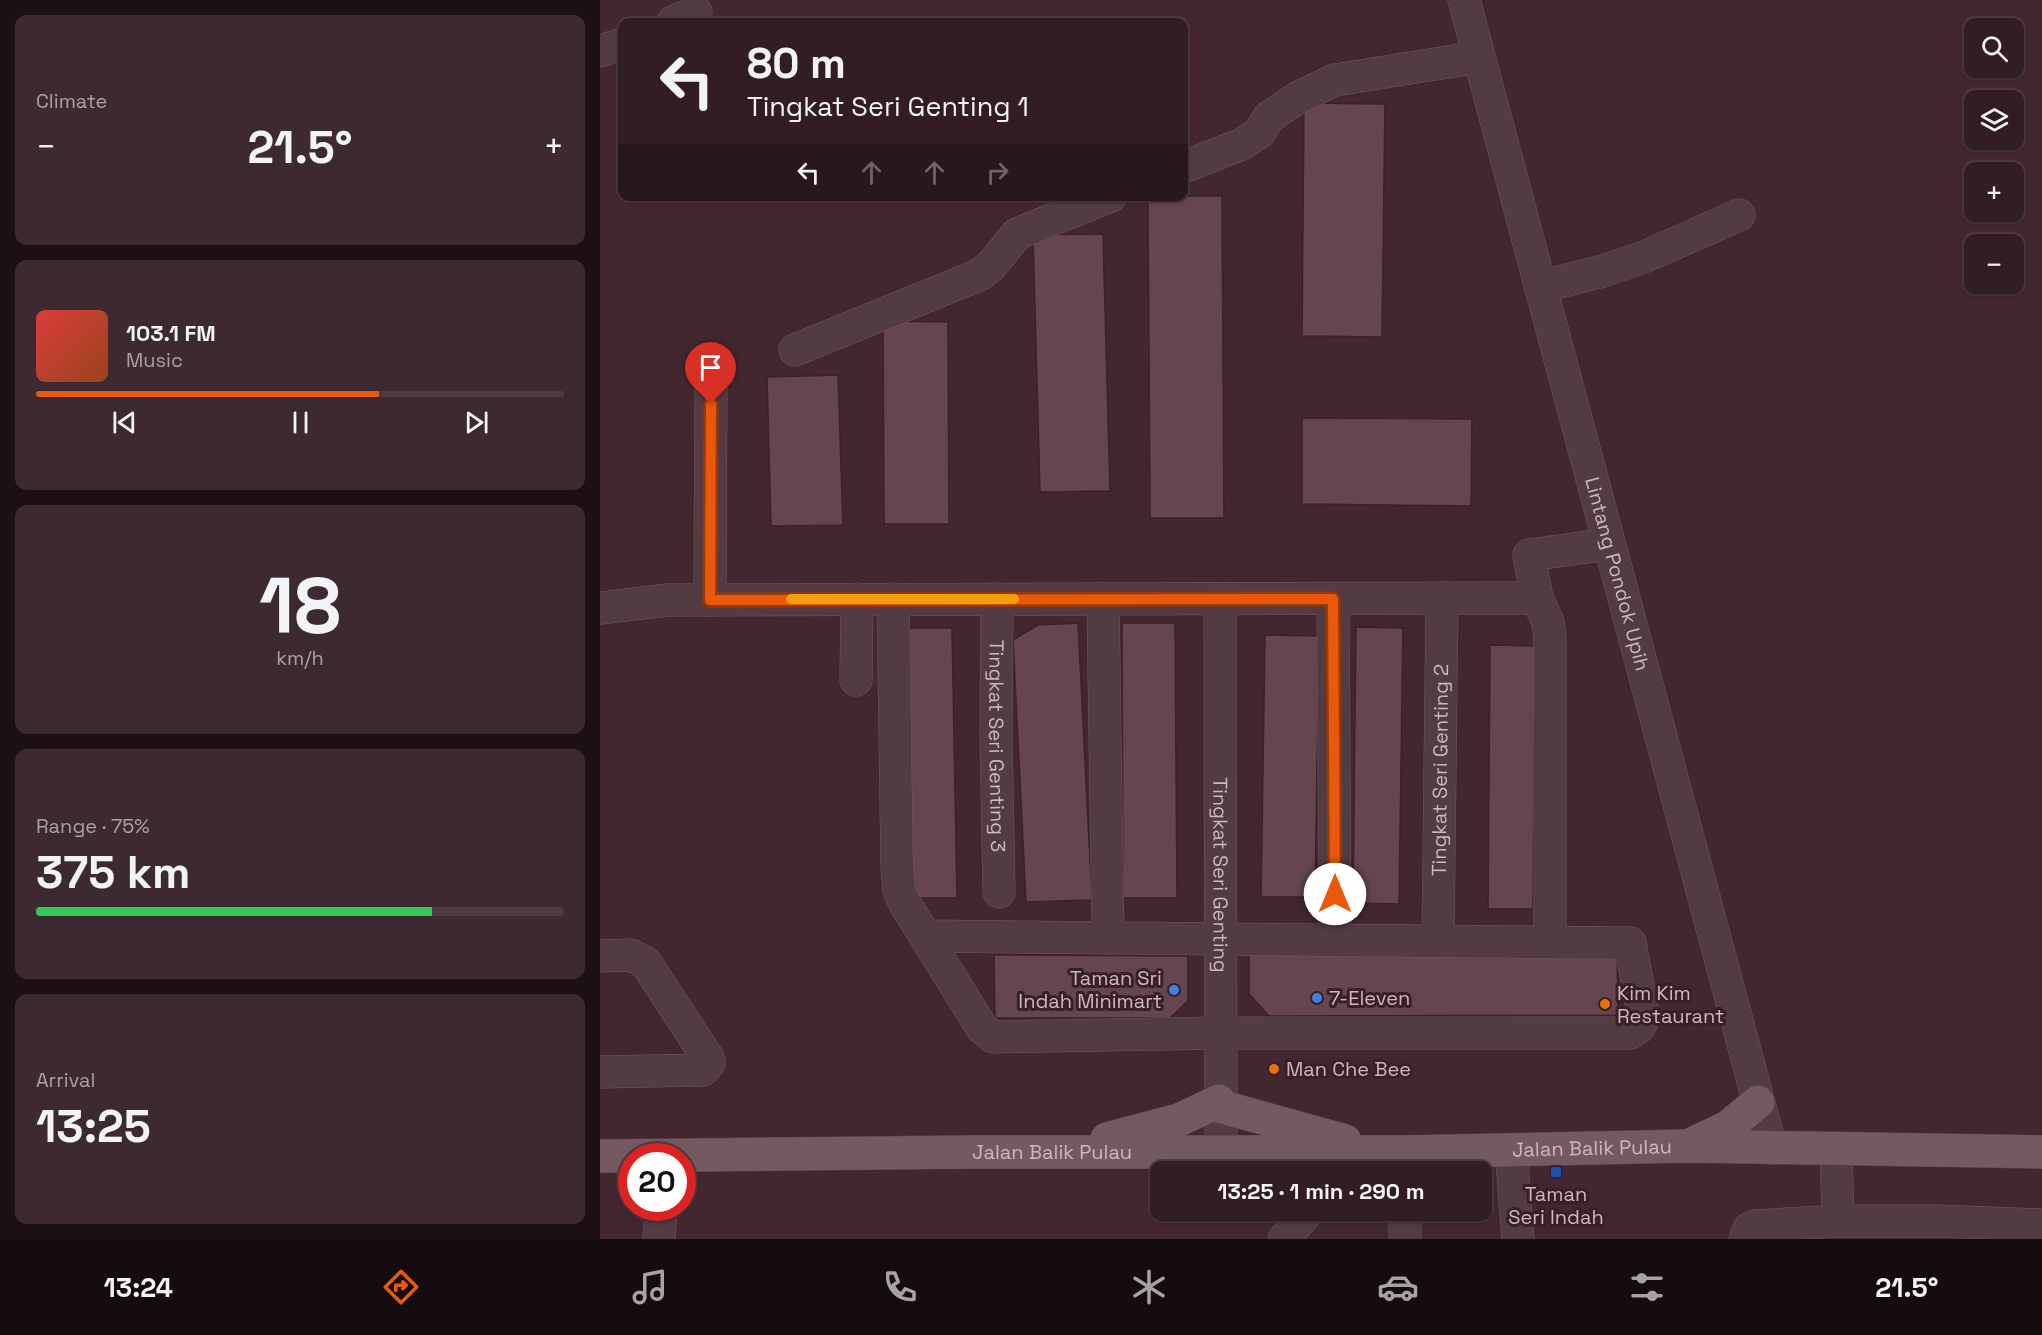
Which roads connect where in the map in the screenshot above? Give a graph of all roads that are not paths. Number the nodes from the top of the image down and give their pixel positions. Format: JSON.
{"nodes":[{"id":1,"x":1464,"y":0,"type":"edge"},
{"id":2,"x":618,"y":45,"type":"edge"},
{"id":3,"x":600,"y":51,"type":"edge"},
{"id":4,"x":1479,"y":57,"type":"junction"},
{"id":5,"x":1188,"y":165,"type":"edge"},
{"id":6,"x":1099,"y":201,"type":"edge"},
{"id":7,"x":1739,"y":215,"type":"dead end"},
{"id":8,"x":1540,"y":287,"type":"junction"},
{"id":9,"x":795,"y":350,"type":"dead end"},
{"id":10,"x":711,"y":382,"type":"dead end"},
{"id":11,"x":1608,"y":544,"type":"junction"},
{"id":12,"x":1442,"y":598,"type":"junction"},
{"id":13,"x":1537,"y":598,"type":"junction"},
{"id":14,"x":857,"y":599,"type":"junction"},
{"id":15,"x":893,"y":599,"type":"junction"},
{"id":16,"x":997,"y":599,"type":"junction"},
{"id":17,"x":1103,"y":599,"type":"junction"},
{"id":18,"x":1220,"y":599,"type":"junction"},
{"id":19,"x":1333,"y":599,"type":"junction"},
{"id":20,"x":710,"y":600,"type":"junction"},
{"id":21,"x":600,"y":609,"type":"edge"},
{"id":22,"x":856,"y":680,"type":"dead end"},
{"id":23,"x":999,"y":892,"type":"dead end"},
{"id":24,"x":925,"y":936,"type":"junction"},
{"id":25,"x":1108,"y":938,"type":"junction"},
{"id":26,"x":1220,"y":939,"type":"junction"},
{"id":27,"x":1335,"y":940,"type":"junction"},
{"id":28,"x":1438,"y":941,"type":"junction"},
{"id":29,"x":1550,"y":942,"type":"junction"},
{"id":30,"x":600,"y":956,"type":"edge"},
{"id":31,"x":1220,"y":1033,"type":"junction"},
{"id":32,"x":600,"y":1072,"type":"edge"},
{"id":33,"x":1758,"y":1102,"type":"junction"},
{"id":34,"x":1219,"y":1104,"type":"junction"},
{"id":35,"x":1687,"y":1146,"type":"junction"},
{"id":36,"x":1771,"y":1148,"type":"junction"},
{"id":37,"x":1836,"y":1148,"type":"junction"},
{"id":38,"x":1511,"y":1150,"type":"junction"},
{"id":39,"x":1055,"y":1152,"type":"junction"},
{"id":40,"x":1221,"y":1152,"type":"junction"},
{"id":41,"x":2042,"y":1152,"type":"edge"},
{"id":42,"x":600,"y":1156,"type":"edge"},
{"id":43,"x":618,"y":1156,"type":"edge"},
{"id":44,"x":696,"y":1156,"type":"edge"},
{"id":45,"x":1375,"y":1160,"type":"edge"},
{"id":46,"x":660,"y":1221,"type":"edge"},
{"id":47,"x":1300,"y":1221,"type":"edge"},
{"id":48,"x":1405,"y":1221,"type":"edge"},
{"id":49,"x":1838,"y":1221,"type":"junction"},
{"id":50,"x":2042,"y":1226,"type":"edge"},
{"id":51,"x":1937,"y":1230,"type":"edge"},
{"id":52,"x":659,"y":1239,"type":"edge"},
{"id":53,"x":1284,"y":1239,"type":"edge"},
{"id":54,"x":1405,"y":1239,"type":"edge"},
{"id":55,"x":1518,"y":1239,"type":"edge"},
{"id":56,"x":1745,"y":1239,"type":"edge"}],
"edges":[{"from":1,"to":4,"type":"street","name":"Lintang Pondok Upih"},
{"from":2,"to":3,"type":"street"},
{"from":4,"to":5,"type":"street"},
{"from":4,"to":8,"type":"street","name":"Lintang Pondok Upih"},
{"from":6,"to":9,"type":"street"},
{"from":7,"to":8,"type":"street"},
{"from":8,"to":11,"type":"street","name":"Lintang Pondok Upih"},
{"from":10,"to":20,"type":"street"},
{"from":11,"to":13,"type":"street"},
{"from":11,"to":33,"type":"street","name":"Lintang Pondok Upih"},
{"from":12,"to":13,"type":"street"},
{"from":12,"to":19,"type":"street"},
{"from":12,"to":28,"type":"street","name":"Tingkat Seri Genting 2"},
{"from":13,"to":29,"type":"street"},
{"from":14,"to":15,"type":"street"},
{"from":14,"to":20,"type":"street"},
{"from":14,"to":22,"type":"street"},
{"from":15,"to":16,"type":"street"},
{"from":15,"to":24,"type":"street"},
{"from":16,"to":17,"type":"street"},
{"from":16,"to":23,"type":"street","name":"Tingkat Seri Genting 3"},
{"from":17,"to":18,"type":"street"},
{"from":17,"to":25,"type":"street"},
{"from":18,"to":19,"type":"street"},
{"from":18,"to":26,"type":"street","name":"Tingkat Seri Genting"},
{"from":19,"to":27,"type":"street"},
{"from":20,"to":21,"type":"street"},
{"from":24,"to":25,"type":"street"},
{"from":24,"to":31,"type":"street"},
{"from":25,"to":26,"type":"street"},
{"from":26,"to":27,"type":"street"},
{"from":26,"to":31,"type":"street","name":"Tingkat Seri Genting"},
{"from":27,"to":28,"type":"street"},
{"from":28,"to":29,"type":"street"},
{"from":29,"to":31,"type":"street"},
{"from":30,"to":32,"type":"street"},
{"from":31,"to":34,"type":"street","name":"Tingkat Seri Genting"},
{"from":33,"to":35,"type":"main road"},
{"from":33,"to":36,"type":"street","name":"Lintang Pondok Upih"},
{"from":34,"to":39,"type":"main road"},
{"from":34,"to":40,"type":"street","name":"Tingkat Seri Genting"},
{"from":34,"to":45,"type":"main road"},
{"from":35,"to":36,"type":"main road","name":"Jalan Balik Pulau"},
{"from":35,"to":38,"type":"main road","name":"Jalan Balik Pulau"},
{"from":36,"to":37,"type":"main road","name":"Jalan Balik Pulau"},
{"from":37,"to":41,"type":"main road","name":"Jalan Balik Pulau"},
{"from":37,"to":49,"type":"street"},
{"from":38,"to":45,"type":"main road","name":"Jalan Balik Pulau"},
{"from":38,"to":55,"type":"street"},
{"from":39,"to":40,"type":"main road","name":"Jalan Balik Pulau"},
{"from":39,"to":44,"type":"main road","name":"Jalan Balik Pulau"},
{"from":40,"to":45,"type":"main road","name":"Jalan Balik Pulau"},
{"from":42,"to":43,"type":"main road","name":"Jalan Balik Pulau"},
{"from":46,"to":52,"type":"street"},
{"from":47,"to":53,"type":"street"},
{"from":48,"to":54,"type":"street"},
{"from":49,"to":51,"type":"street"},
{"from":49,"to":56,"type":"street"},
{"from":50,"to":51,"type":"street"}]}
